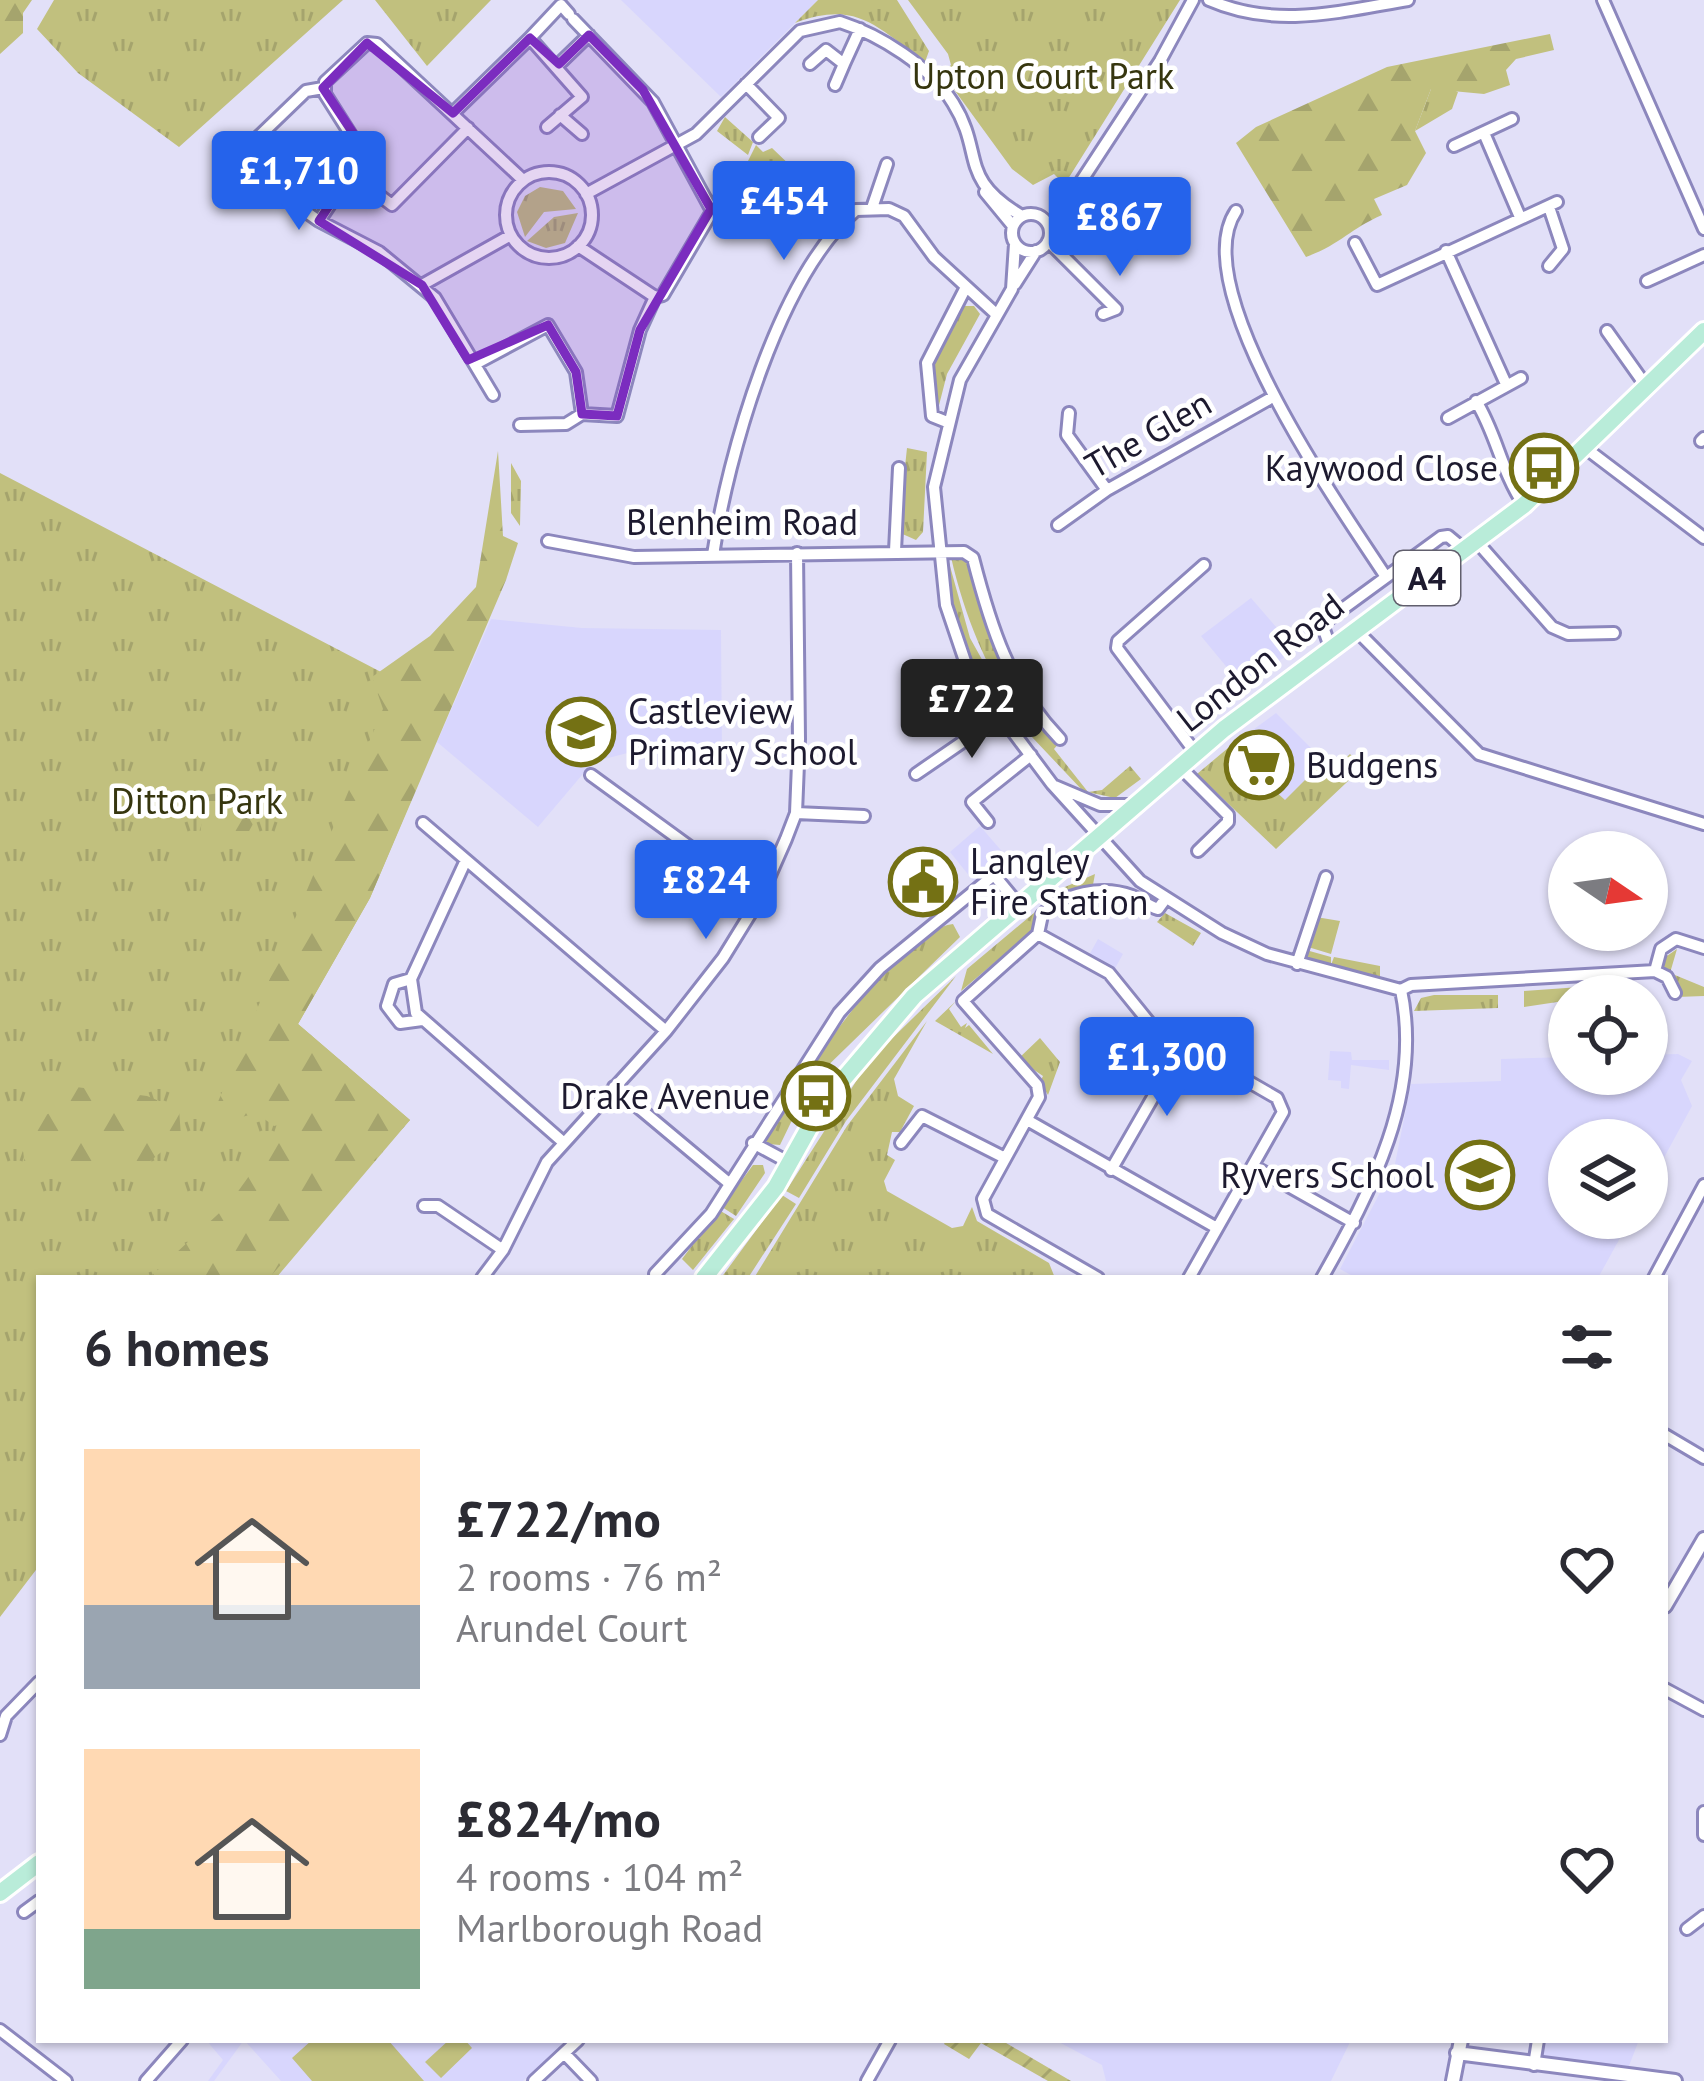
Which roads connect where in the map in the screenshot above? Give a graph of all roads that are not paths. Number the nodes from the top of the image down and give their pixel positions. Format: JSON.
{"nodes":[{"id":1,"x":1192,"y":0,"type":"edge"},
{"id":2,"x":1208,"y":0,"type":"edge"},
{"id":3,"x":1603,"y":0,"type":"edge"},
{"id":4,"x":1399,"y":1,"type":"edge"},
{"id":5,"x":565,"y":9,"type":"edge"},
{"id":6,"x":860,"y":28,"type":"junction"},
{"id":7,"x":589,"y":35,"type":"junction"},
{"id":8,"x":530,"y":38,"type":"junction"},
{"id":9,"x":559,"y":64,"type":"junction"},
{"id":10,"x":810,"y":64,"type":"dead end"},
{"id":11,"x":844,"y":64,"type":"junction"},
{"id":12,"x":746,"y":84,"type":"junction"},
{"id":13,"x":835,"y":85,"type":"dead end"},
{"id":14,"x":323,"y":88,"type":"junction"},
{"id":15,"x":453,"y":113,"type":"junction"},
{"id":16,"x":560,"y":115,"type":"junction"},
{"id":17,"x":1512,"y":119,"type":"dead end"},
{"id":18,"x":468,"y":128,"type":"junction"},
{"id":19,"x":547,"y":128,"type":"dead end"},
{"id":20,"x":582,"y":134,"type":"dead end"},
{"id":21,"x":1484,"y":134,"type":"junction"},
{"id":22,"x":759,"y":137,"type":"dead end"},
{"id":23,"x":251,"y":144,"type":"dead end"},
{"id":24,"x":1454,"y":146,"type":"dead end"},
{"id":25,"x":676,"y":148,"type":"junction"},
{"id":26,"x":887,"y":164,"type":"dead end"},
{"id":27,"x":737,"y":170,"type":"dead end"},
{"id":28,"x":350,"y":173,"type":"junction"},
{"id":29,"x":523,"y":180,"type":"junction"},
{"id":30,"x":982,"y":188,"type":"junction"},
{"id":31,"x":275,"y":190,"type":"dead end"},
{"id":32,"x":586,"y":194,"type":"junction"},
{"id":33,"x":1067,"y":196,"type":"junction"},
{"id":34,"x":711,"y":208,"type":"junction"},
{"id":35,"x":872,"y":208,"type":"junction"},
{"id":36,"x":1236,"y":212,"type":"dead end"},
{"id":37,"x":1038,"y":215,"type":"junction"},
{"id":38,"x":1022,"y":216,"type":"junction"},
{"id":39,"x":1520,"y":217,"type":"junction"},
{"id":40,"x":319,"y":221,"type":"junction"},
{"id":41,"x":1012,"y":226,"type":"junction"},
{"id":42,"x":1704,"y":230,"type":"edge"},
{"id":43,"x":511,"y":235,"type":"junction"},
{"id":44,"x":1049,"y":235,"type":"junction"},
{"id":45,"x":1355,"y":243,"type":"dead end"},
{"id":46,"x":1016,"y":244,"type":"junction"},
{"id":47,"x":578,"y":246,"type":"junction"},
{"id":48,"x":1446,"y":250,"type":"junction"},
{"id":49,"x":1036,"y":251,"type":"junction"},
{"id":50,"x":1562,"y":255,"type":"junction"},
{"id":51,"x":1704,"y":255,"type":"edge"},
{"id":52,"x":1578,"y":258,"type":"dead end"},
{"id":53,"x":1549,"y":266,"type":"dead end"},
{"id":54,"x":1647,"y":281,"type":"dead end"},
{"id":55,"x":422,"y":285,"type":"junction"},
{"id":56,"x":965,"y":289,"type":"junction"},
{"id":57,"x":1012,"y":289,"type":"junction"},
{"id":58,"x":655,"y":297,"type":"junction"},
{"id":59,"x":995,"y":314,"type":"junction"},
{"id":60,"x":1103,"y":314,"type":"dead end"},
{"id":61,"x":1607,"y":331,"type":"dead end"},
{"id":62,"x":1704,"y":331,"type":"edge"},
{"id":63,"x":477,"y":363,"type":"junction"},
{"id":64,"x":1520,"y":378,"type":"dead end"},
{"id":65,"x":1506,"y":384,"type":"junction"},
{"id":66,"x":1646,"y":386,"type":"junction"},
{"id":67,"x":493,"y":395,"type":"dead end"},
{"id":68,"x":1271,"y":398,"type":"junction"},
{"id":69,"x":1476,"y":401,"type":"junction"},
{"id":70,"x":1069,"y":413,"type":"dead end"},
{"id":71,"x":582,"y":414,"type":"junction"},
{"id":72,"x":1448,"y":418,"type":"dead end"},
{"id":73,"x":947,"y":422,"type":"junction"},
{"id":74,"x":520,"y":425,"type":"dead end"},
{"id":75,"x":1584,"y":447,"type":"junction"},
{"id":76,"x":898,"y":468,"type":"dead end"},
{"id":77,"x":1107,"y":490,"type":"junction"},
{"id":78,"x":1524,"y":505,"type":"junction"},
{"id":79,"x":1058,"y":525,"type":"dead end"},
{"id":80,"x":1704,"y":538,"type":"edge"},
{"id":81,"x":548,"y":541,"type":"dead end"},
{"id":82,"x":1472,"y":547,"type":"junction"},
{"id":83,"x":895,"y":551,"type":"junction"},
{"id":84,"x":937,"y":552,"type":"junction"},
{"id":85,"x":797,"y":553,"type":"junction"},
{"id":86,"x":713,"y":555,"type":"junction"},
{"id":87,"x":1204,"y":566,"type":"dead end"},
{"id":88,"x":1385,"y":577,"type":"junction"},
{"id":89,"x":1354,"y":629,"type":"junction"},
{"id":90,"x":1614,"y":633,"type":"dead end"},
{"id":91,"x":1330,"y":647,"type":"junction"},
{"id":92,"x":1036,"y":715,"type":"junction"},
{"id":93,"x":999,"y":717,"type":"junction"},
{"id":94,"x":1013,"y":735,"type":"junction"},
{"id":95,"x":1060,"y":739,"type":"dead end"},
{"id":96,"x":1195,"y":752,"type":"junction"},
{"id":97,"x":1031,"y":755,"type":"junction"},
{"id":98,"x":1179,"y":766,"type":"junction"},
{"id":99,"x":916,"y":774,"type":"dead end"},
{"id":100,"x":591,"y":775,"type":"dead end"},
{"id":101,"x":1052,"y":784,"type":"junction"},
{"id":102,"x":1132,"y":805,"type":"junction"},
{"id":103,"x":796,"y":813,"type":"junction"},
{"id":104,"x":864,"y":816,"type":"dead end"},
{"id":105,"x":988,"y":822,"type":"dead end"},
{"id":106,"x":423,"y":823,"type":"dead end"},
{"id":107,"x":1704,"y":824,"type":"edge"},
{"id":108,"x":1096,"y":837,"type":"junction"},
{"id":109,"x":1198,"y":851,"type":"dead end"},
{"id":110,"x":466,"y":860,"type":"junction"},
{"id":111,"x":1326,"y":877,"type":"dead end"},
{"id":112,"x":760,"y":898,"type":"junction"},
{"id":113,"x":1166,"y":898,"type":"junction"},
{"id":114,"x":1018,"y":904,"type":"junction"},
{"id":115,"x":1038,"y":934,"type":"junction"},
{"id":116,"x":1704,"y":948,"type":"edge"},
{"id":117,"x":1297,"y":964,"type":"junction"},
{"id":118,"x":1655,"y":970,"type":"junction"},
{"id":119,"x":411,"y":979,"type":"junction"},
{"id":120,"x":1401,"y":990,"type":"junction"},
{"id":121,"x":1675,"y":993,"type":"dead end"},
{"id":122,"x":422,"y":1020,"type":"junction"},
{"id":123,"x":666,"y":1031,"type":"junction"},
{"id":124,"x":1183,"y":1045,"type":"junction"},
{"id":125,"x":614,"y":1088,"type":"junction"},
{"id":126,"x":1028,"y":1120,"type":"junction"},
{"id":127,"x":563,"y":1142,"type":"junction"},
{"id":128,"x":752,"y":1143,"type":"junction"},
{"id":129,"x":901,"y":1143,"type":"dead end"},
{"id":130,"x":1005,"y":1158,"type":"junction"},
{"id":131,"x":790,"y":1163,"type":"junction"},
{"id":132,"x":1253,"y":1166,"type":"junction"},
{"id":133,"x":1111,"y":1170,"type":"junction"},
{"id":134,"x":730,"y":1184,"type":"junction"},
{"id":135,"x":1704,"y":1185,"type":"edge"},
{"id":136,"x":424,"y":1205,"type":"dead end"},
{"id":137,"x":1354,"y":1223,"type":"junction"},
{"id":138,"x":1217,"y":1228,"type":"junction"},
{"id":139,"x":503,"y":1250,"type":"junction"},
{"id":140,"x":1074,"y":1264,"type":"junction"},
{"id":141,"x":655,"y":1274,"type":"dead end"},
{"id":142,"x":484,"y":1275,"type":"edge"},
{"id":143,"x":706,"y":1275,"type":"edge"},
{"id":144,"x":1068,"y":1275,"type":"edge"},
{"id":145,"x":1093,"y":1275,"type":"edge"},
{"id":146,"x":1191,"y":1275,"type":"edge"},
{"id":147,"x":1324,"y":1275,"type":"edge"},
{"id":148,"x":1656,"y":1275,"type":"edge"},
{"id":149,"x":1668,"y":1437,"type":"edge"},
{"id":150,"x":1704,"y":1458,"type":"edge"},
{"id":151,"x":1702,"y":1546,"type":"edge"},
{"id":152,"x":1668,"y":1601,"type":"edge"},
{"id":153,"x":36,"y":1685,"type":"edge"},
{"id":154,"x":1668,"y":1691,"type":"edge"},
{"id":155,"x":1704,"y":1710,"type":"edge"},
{"id":156,"x":3,"y":1717,"type":"edge"},
{"id":157,"x":0,"y":1735,"type":"edge"},
{"id":158,"x":1704,"y":1812,"type":"edge"},
{"id":159,"x":1704,"y":1835,"type":"edge"},
{"id":160,"x":36,"y":1872,"type":"edge"},
{"id":161,"x":0,"y":1893,"type":"edge"},
{"id":162,"x":36,"y":1903,"type":"edge"},
{"id":163,"x":24,"y":1912,"type":"dead end"},
{"id":164,"x":1704,"y":1916,"type":"edge"},
{"id":165,"x":1687,"y":1929,"type":"dead end"},
{"id":166,"x":0,"y":2030,"type":"edge"},
{"id":167,"x":179,"y":2043,"type":"edge"},
{"id":168,"x":575,"y":2043,"type":"edge"},
{"id":169,"x":888,"y":2043,"type":"edge"},
{"id":170,"x":1538,"y":2043,"type":"edge"},
{"id":171,"x":1459,"y":2046,"type":"edge"},
{"id":172,"x":565,"y":2053,"type":"junction"},
{"id":173,"x":1534,"y":2065,"type":"junction"},
{"id":174,"x":869,"y":2077,"type":"edge"},
{"id":175,"x":66,"y":2081,"type":"edge"},
{"id":176,"x":146,"y":2081,"type":"edge"},
{"id":177,"x":534,"y":2081,"type":"edge"},
{"id":178,"x":591,"y":2081,"type":"edge"},
{"id":179,"x":885,"y":2081,"type":"edge"},
{"id":180,"x":1453,"y":2081,"type":"edge"},
{"id":181,"x":1676,"y":2081,"type":"edge"}],
"edges":[{"from":1,"to":33,"type":"street"},
{"from":2,"to":4,"type":"street"},
{"from":3,"to":42,"type":"street"},
{"from":5,"to":7,"type":"street"},
{"from":5,"to":8,"type":"street"},
{"from":6,"to":11,"type":"street"},
{"from":6,"to":12,"type":"street"},
{"from":6,"to":30,"type":"street"},
{"from":7,"to":9,"type":"street"},
{"from":7,"to":25,"type":"street"},
{"from":8,"to":9,"type":"street"},
{"from":8,"to":15,"type":"street"},
{"from":9,"to":16,"type":"street"},
{"from":10,"to":11,"type":"street"},
{"from":11,"to":13,"type":"street"},
{"from":12,"to":22,"type":"street"},
{"from":12,"to":25,"type":"street"},
{"from":14,"to":15,"type":"street"},
{"from":14,"to":23,"type":"street"},
{"from":14,"to":28,"type":"street"},
{"from":15,"to":18,"type":"street"},
{"from":16,"to":19,"type":"street"},
{"from":16,"to":20,"type":"street"},
{"from":17,"to":21,"type":"street"},
{"from":18,"to":28,"type":"street"},
{"from":18,"to":29,"type":"street"},
{"from":21,"to":24,"type":"street"},
{"from":21,"to":39,"type":"street"},
{"from":25,"to":32,"type":"street"},
{"from":25,"to":34,"type":"street"},
{"from":26,"to":35,"type":"street"},
{"from":27,"to":34,"type":"street"},
{"from":28,"to":40,"type":"street"},
{"from":29,"to":32,"type":"street"},
{"from":29,"to":43,"type":"street"},
{"from":30,"to":38,"type":"street"},
{"from":30,"to":41,"type":"street"},
{"from":31,"to":40,"type":"street"},
{"from":32,"to":47,"type":"street"},
{"from":33,"to":37,"type":"street"},
{"from":33,"to":44,"type":"street"},
{"from":34,"to":58,"type":"street"},
{"from":35,"to":56,"type":"street"},
{"from":35,"to":86,"type":"street"},
{"from":36,"to":68,"type":"street"},
{"from":37,"to":38,"type":"street"},
{"from":37,"to":44,"type":"street"},
{"from":38,"to":41,"type":"street"},
{"from":39,"to":48,"type":"street"},
{"from":39,"to":50,"type":"street"},
{"from":40,"to":55,"type":"street"},
{"from":41,"to":46,"type":"street"},
{"from":43,"to":47,"type":"street"},
{"from":43,"to":55,"type":"street"},
{"from":44,"to":49,"type":"street"},
{"from":44,"to":60,"type":"street"},
{"from":45,"to":48,"type":"street"},
{"from":46,"to":49,"type":"street"},
{"from":46,"to":57,"type":"street"},
{"from":47,"to":58,"type":"street"},
{"from":48,"to":65,"type":"street"},
{"from":49,"to":57,"type":"street"},
{"from":50,"to":52,"type":"street"},
{"from":50,"to":53,"type":"street"},
{"from":51,"to":54,"type":"street"},
{"from":55,"to":63,"type":"street"},
{"from":56,"to":59,"type":"street"},
{"from":56,"to":73,"type":"street"},
{"from":57,"to":59,"type":"street"},
{"from":58,"to":71,"type":"street"},
{"from":59,"to":73,"type":"street"},
{"from":61,"to":66,"type":"street"},
{"from":62,"to":66,"type":"main road","name":"London Road","number":"A4"},
{"from":63,"to":67,"type":"street"},
{"from":63,"to":71,"type":"street"},
{"from":64,"to":65,"type":"street"},
{"from":65,"to":69,"type":"street"},
{"from":66,"to":75,"type":"main road","name":"London Road","number":"A4"},
{"from":68,"to":77,"type":"street","name":"The Glen"},
{"from":68,"to":88,"type":"street"},
{"from":69,"to":72,"type":"street"},
{"from":69,"to":78,"type":"street"},
{"from":70,"to":77,"type":"street"},
{"from":71,"to":74,"type":"street"},
{"from":73,"to":84,"type":"street"},
{"from":75,"to":78,"type":"main road","name":"London Road","number":"A4"},
{"from":75,"to":80,"type":"street"},
{"from":76,"to":83,"type":"street"},
{"from":77,"to":79,"type":"street","name":"The Glen"},
{"from":78,"to":82,"type":"main road","name":"London Road","number":"A4"},
{"from":81,"to":86,"type":"street","name":"Blenheim Road"},
{"from":82,"to":88,"type":"street"},
{"from":82,"to":89,"type":"main road","name":"London Road","number":"A4"},
{"from":82,"to":90,"type":"street"},
{"from":83,"to":84,"type":"street","name":"Blenheim Road"},
{"from":83,"to":85,"type":"street","name":"Blenheim Road"},
{"from":84,"to":92,"type":"street"},
{"from":84,"to":93,"type":"street"},
{"from":85,"to":86,"type":"street","name":"Blenheim Road"},
{"from":85,"to":103,"type":"street"},
{"from":87,"to":96,"type":"street"},
{"from":88,"to":91,"type":"street"},
{"from":89,"to":91,"type":"main road","name":"London Road","number":"A4"},
{"from":89,"to":107,"type":"street"},
{"from":91,"to":96,"type":"main road","name":"London Road","number":"A4"},
{"from":92,"to":94,"type":"street"},
{"from":92,"to":95,"type":"street"},
{"from":93,"to":94,"type":"street"},
{"from":93,"to":99,"type":"street"},
{"from":94,"to":97,"type":"street"},
{"from":96,"to":98,"type":"main road","name":"London Road","number":"A4"},
{"from":97,"to":101,"type":"street"},
{"from":97,"to":105,"type":"street"},
{"from":98,"to":102,"type":"main road","name":"London Road","number":"A4"},
{"from":98,"to":109,"type":"street"},
{"from":100,"to":112,"type":"street"},
{"from":101,"to":102,"type":"street"},
{"from":101,"to":108,"type":"street"},
{"from":102,"to":108,"type":"main road","name":"London Road","number":"A4"},
{"from":103,"to":104,"type":"street"},
{"from":103,"to":112,"type":"street"},
{"from":106,"to":110,"type":"street"},
{"from":108,"to":113,"type":"street"},
{"from":108,"to":114,"type":"main road","name":"London Road","number":"A4"},
{"from":110,"to":119,"type":"street"},
{"from":110,"to":123,"type":"street"},
{"from":111,"to":117,"type":"street"},
{"from":112,"to":123,"type":"street"},
{"from":113,"to":115,"type":"street"},
{"from":113,"to":117,"type":"street"},
{"from":114,"to":128,"type":"street"},
{"from":114,"to":131,"type":"main road","name":"London Road","number":"A4"},
{"from":115,"to":124,"type":"street"},
{"from":115,"to":126,"type":"street"},
{"from":116,"to":118,"type":"street"},
{"from":117,"to":120,"type":"street"},
{"from":118,"to":120,"type":"street"},
{"from":118,"to":121,"type":"street"},
{"from":119,"to":122,"type":"street"},
{"from":119,"to":122,"type":"street"},
{"from":120,"to":137,"type":"street"},
{"from":122,"to":127,"type":"street"},
{"from":123,"to":125,"type":"street"},
{"from":124,"to":132,"type":"street"},
{"from":124,"to":133,"type":"street"},
{"from":125,"to":127,"type":"street"},
{"from":125,"to":134,"type":"street"},
{"from":126,"to":130,"type":"street"},
{"from":126,"to":133,"type":"street"},
{"from":127,"to":139,"type":"street"},
{"from":128,"to":131,"type":"street"},
{"from":128,"to":134,"type":"street"},
{"from":129,"to":130,"type":"street"},
{"from":130,"to":140,"type":"street"},
{"from":131,"to":143,"type":"main road","name":"London Road","number":"A4"},
{"from":132,"to":137,"type":"street"},
{"from":132,"to":138,"type":"street"},
{"from":133,"to":138,"type":"street"},
{"from":134,"to":141,"type":"street"},
{"from":135,"to":148,"type":"street"},
{"from":136,"to":139,"type":"street"},
{"from":137,"to":147,"type":"street"},
{"from":138,"to":146,"type":"street"},
{"from":139,"to":142,"type":"street"},
{"from":140,"to":144,"type":"street"},
{"from":140,"to":145,"type":"street"},
{"from":149,"to":150,"type":"street"},
{"from":151,"to":152,"type":"street"},
{"from":153,"to":156,"type":"street"},
{"from":154,"to":155,"type":"street"},
{"from":156,"to":157,"type":"street"},
{"from":158,"to":159,"type":"street"},
{"from":160,"to":161,"type":"main road"},
{"from":162,"to":163,"type":"street"},
{"from":164,"to":165,"type":"street"},
{"from":166,"to":175,"type":"street"},
{"from":167,"to":176,"type":"street"},
{"from":168,"to":172,"type":"street"},
{"from":169,"to":174,"type":"street"},
{"from":170,"to":173,"type":"street"},
{"from":171,"to":173,"type":"street"},
{"from":171,"to":180,"type":"street"},
{"from":172,"to":177,"type":"street"},
{"from":172,"to":178,"type":"street"},
{"from":173,"to":181,"type":"street"},
{"from":174,"to":179,"type":"street"}]}
